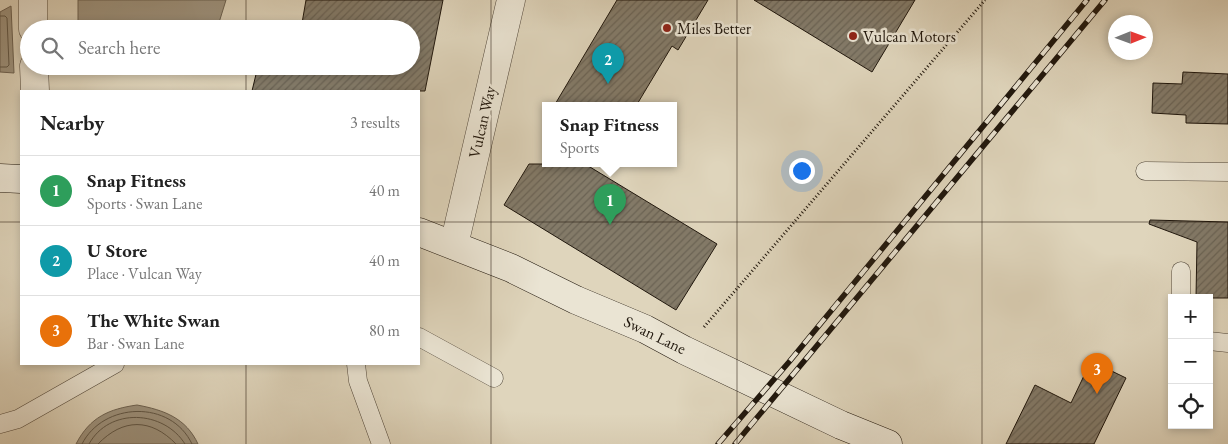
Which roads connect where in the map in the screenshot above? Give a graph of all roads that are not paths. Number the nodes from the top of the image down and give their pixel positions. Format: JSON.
{"nodes":[{"id":1,"x":33,"y":0,"type":"edge"},
{"id":2,"x":511,"y":0,"type":"edge"},
{"id":3,"x":33,"y":20,"type":"edge"},
{"id":4,"x":34,"y":75,"type":"edge"},
{"id":5,"x":35,"y":90,"type":"edge"},
{"id":6,"x":1145,"y":171,"type":"dead end"},
{"id":7,"x":1228,"y":172,"type":"edge"},
{"id":8,"x":0,"y":178,"type":"edge"},
{"id":9,"x":20,"y":179,"type":"edge"},
{"id":10,"x":420,"y":232,"type":"edge"},
{"id":11,"x":454,"y":245,"type":"junction"},
{"id":12,"x":1181,"y":271,"type":"dead end"},
{"id":13,"x":1180,"y":294,"type":"edge"},
{"id":14,"x":420,"y":338,"type":"edge"},
{"id":15,"x":1213,"y":341,"type":"edge"},
{"id":16,"x":1228,"y":343,"type":"edge"},
{"id":17,"x":113,"y":365,"type":"edge"},
{"id":18,"x":356,"y":365,"type":"edge"},
{"id":19,"x":494,"y":378,"type":"dead end"},
{"id":20,"x":0,"y":424,"type":"edge"},
{"id":21,"x":381,"y":444,"type":"edge"},
{"id":22,"x":888,"y":444,"type":"edge"}],
"edges":[{"from":1,"to":3,"type":"street"},
{"from":2,"to":11,"type":"street","name":"Vulcan Way"},
{"from":4,"to":5,"type":"street"},
{"from":6,"to":7,"type":"lane"},
{"from":8,"to":9,"type":"street"},
{"from":10,"to":11,"type":"street","name":"Swan Lane"},
{"from":11,"to":22,"type":"street","name":"Swan Lane"},
{"from":12,"to":13,"type":"lane"},
{"from":14,"to":19,"type":"lane"},
{"from":15,"to":16,"type":"lane"},
{"from":17,"to":20,"type":"lane"},
{"from":18,"to":21,"type":"lane"}]}
